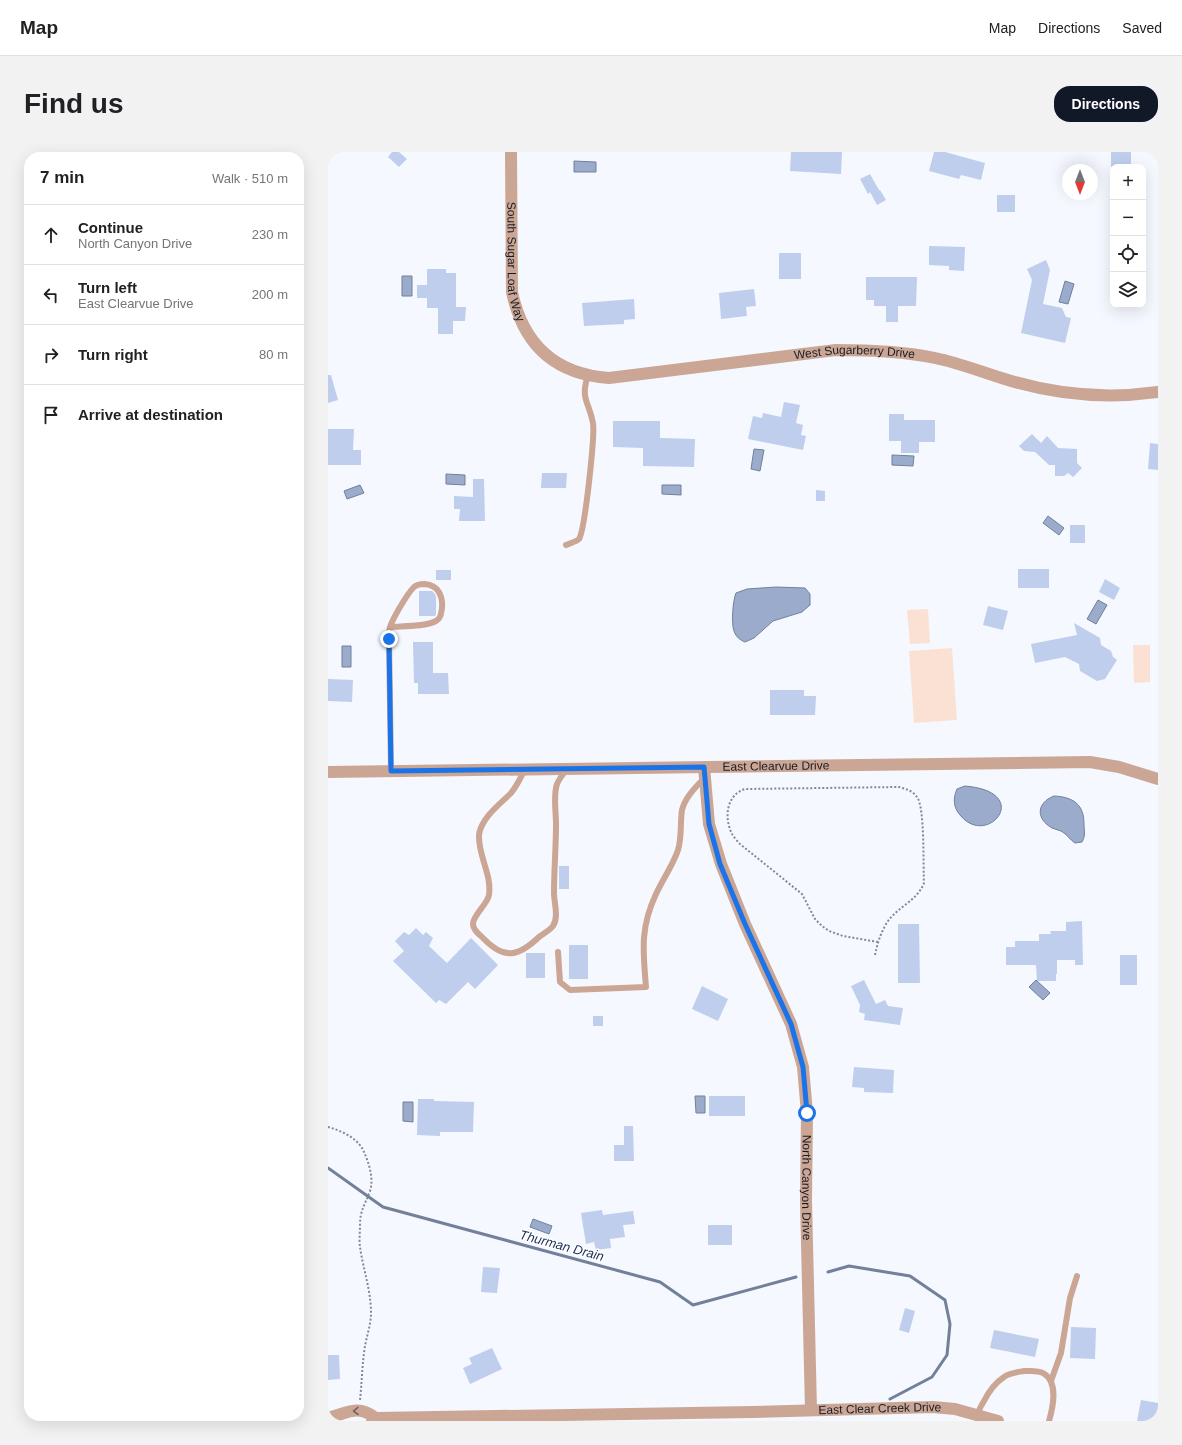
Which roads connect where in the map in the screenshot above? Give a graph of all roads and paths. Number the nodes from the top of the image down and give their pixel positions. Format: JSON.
{"nodes":[{"id":1,"x":511,"y":152,"type":"edge"},
{"id":2,"x":551,"y":359,"type":"joint"},
{"id":3,"x":588,"y":375,"type":"junction"},
{"id":4,"x":1158,"y":392,"type":"edge"},
{"id":5,"x":566,"y":545,"type":"dead end"},
{"id":6,"x":390,"y":627,"type":"junction"},
{"id":7,"x":525,"y":769,"type":"junction"},
{"id":8,"x":567,"y":769,"type":"junction"},
{"id":9,"x":391,"y":771,"type":"junction"},
{"id":10,"x":328,"y":772,"type":"edge"},
{"id":11,"x":704,"y":772,"type":"junction"},
{"id":12,"x":1158,"y":779,"type":"edge"},
{"id":13,"x":878,"y":942,"type":"junction"},
{"id":14,"x":558,"y":952,"type":"dead end"},
{"id":15,"x":875,"y":955,"type":"dead end"},
{"id":16,"x":328,"y":1127,"type":"edge"},
{"id":17,"x":1077,"y":1276,"type":"dead end"},
{"id":18,"x":1051,"y":1381,"type":"junction"},
{"id":19,"x":360,"y":1404,"type":"dead end"},
{"id":20,"x":811,"y":1410,"type":"junction"},
{"id":21,"x":752,"y":1416,"type":"edge"},
{"id":22,"x":692,"y":1417,"type":"edge"},
{"id":23,"x":473,"y":1418,"type":"edge"},
{"id":24,"x":978,"y":1418,"type":"edge"},
{"id":25,"x":331,"y":1419,"type":"edge"},
{"id":26,"x":374,"y":1419,"type":"edge"},
{"id":27,"x":420,"y":1419,"type":"edge"},
{"id":28,"x":998,"y":1421,"type":"edge"},
{"id":29,"x":1049,"y":1421,"type":"edge"}],
"edges":[{"from":1,"to":2,"type":"street","name":"South Sugar Loaf Way"},
{"from":2,"to":3,"type":"street","name":"West Sugarberry Drive"},
{"from":3,"to":4,"type":"street","name":"West Sugarberry Drive"},
{"from":3,"to":5,"type":"lane"},
{"from":6,"to":6,"type":"lane"},
{"from":6,"to":9,"type":"lane"},
{"from":7,"to":8,"type":"street","name":"East Clearvue Drive"},
{"from":7,"to":8,"type":"lane"},
{"from":7,"to":9,"type":"street","name":"East Clearvue Drive"},
{"from":8,"to":11,"type":"street","name":"East Clearvue Drive"},
{"from":9,"to":10,"type":"street","name":"East Clearvue Drive"},
{"from":11,"to":12,"type":"street","name":"East Clearvue Drive"},
{"from":11,"to":14,"type":"lane"},
{"from":11,"to":20,"type":"street","name":"North Canyon Drive"},
{"from":13,"to":13,"type":"path"},
{"from":13,"to":15,"type":"path"},
{"from":16,"to":19,"type":"path"},
{"from":17,"to":18,"type":"lane"},
{"from":18,"to":24,"type":"lane"},
{"from":18,"to":29,"type":"lane"},
{"from":20,"to":21,"type":"street","name":"East Clear Creek Drive"},
{"from":20,"to":24,"type":"street","name":"East Clear Creek Drive"},
{"from":21,"to":22,"type":"street","name":"East Clear Creek Drive"},
{"from":22,"to":23,"type":"street","name":"East Clear Creek Drive"},
{"from":23,"to":27,"type":"street","name":"East Clear Creek Drive"},
{"from":24,"to":28,"type":"street","name":"East Clear Creek Drive"},
{"from":26,"to":25,"type":"street","one_way":true},
{"from":26,"to":27,"type":"street","name":"East Clear Creek Drive"}]}
